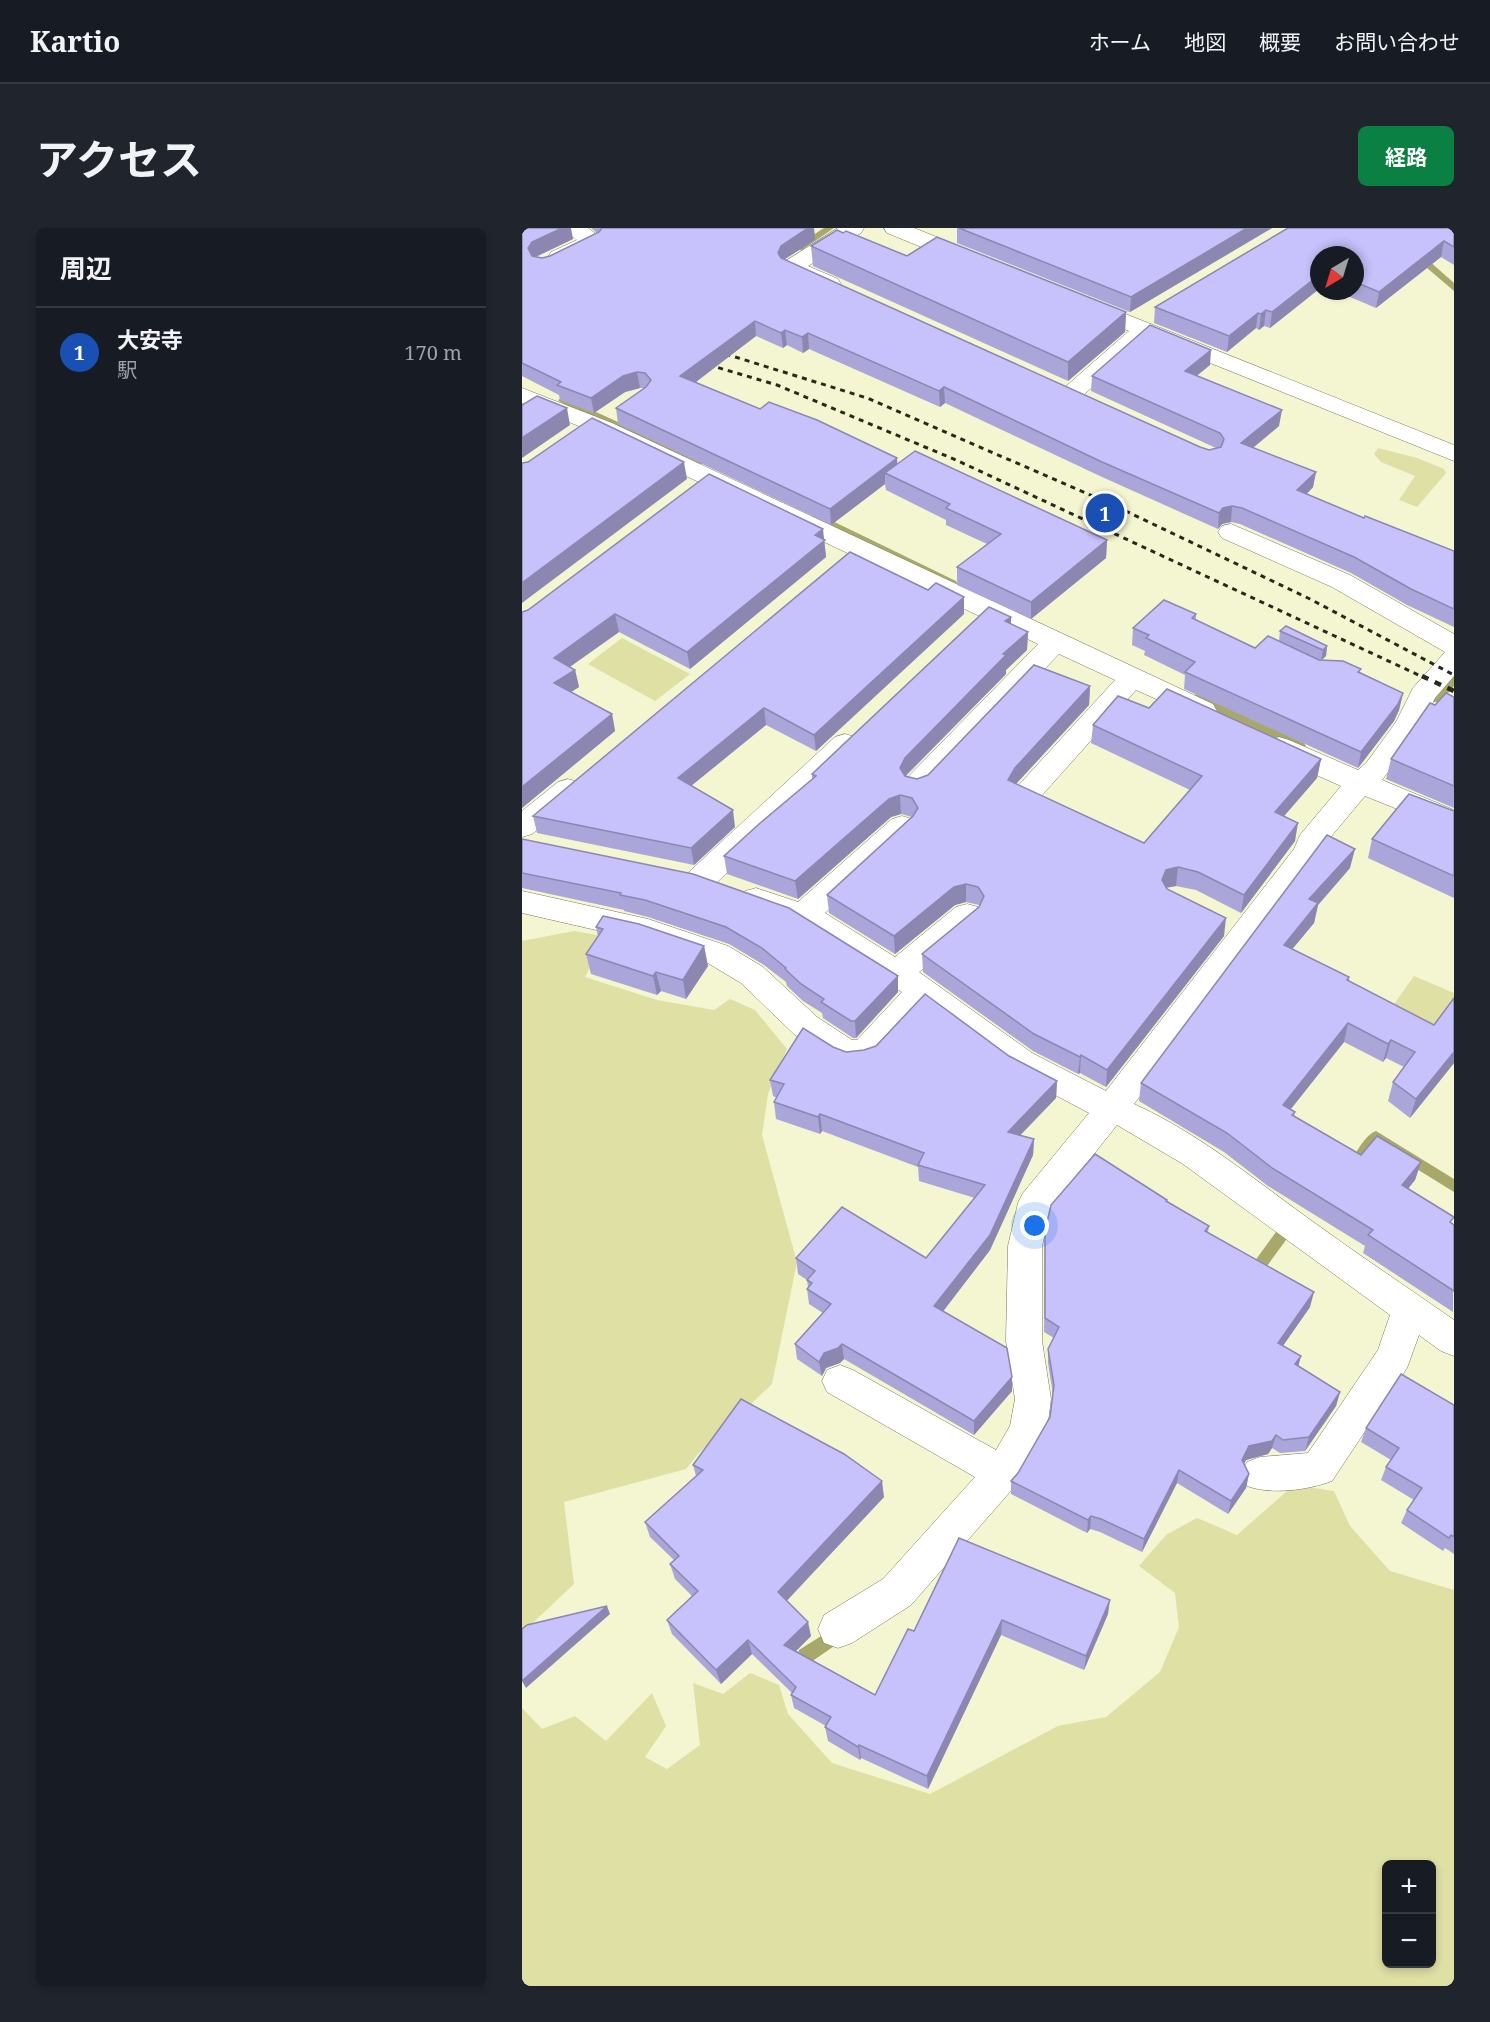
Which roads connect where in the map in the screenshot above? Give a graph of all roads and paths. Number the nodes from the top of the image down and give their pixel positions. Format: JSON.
{"nodes":[{"id":1,"x":573,"y":228,"type":"edge"},
{"id":2,"x":853,"y":228,"type":"edge"},
{"id":3,"x":895,"y":228,"type":"edge"},
{"id":4,"x":940,"y":228,"type":"edge"},
{"id":5,"x":919,"y":238,"type":"junction"},
{"id":6,"x":544,"y":264,"type":"edge"},
{"id":7,"x":994,"y":268,"type":"edge"},
{"id":8,"x":848,"y":292,"type":"edge"},
{"id":9,"x":1068,"y":298,"type":"edge"},
{"id":10,"x":1142,"y":322,"type":"junction"},
{"id":11,"x":1050,"y":384,"type":"edge"},
{"id":12,"x":1072,"y":393,"type":"junction"},
{"id":13,"x":522,"y":395,"type":"edge"},
{"id":14,"x":1093,"y":403,"type":"edge"},
{"id":15,"x":603,"y":422,"type":"junction"},
{"id":16,"x":567,"y":442,"type":"edge"},
{"id":17,"x":1454,"y":454,"type":"edge"},
{"id":18,"x":1231,"y":532,"type":"dead end"},
{"id":19,"x":1055,"y":642,"type":"junction"},
{"id":20,"x":1454,"y":646,"type":"edge"},
{"id":21,"x":1454,"y":659,"type":"edge"},
{"id":22,"x":1132,"y":678,"type":"junction"},
{"id":23,"x":867,"y":723,"type":"edge"},
{"id":24,"x":1230,"y":724,"type":"edge"},
{"id":25,"x":1262,"y":739,"type":"edge"},
{"id":26,"x":587,"y":773,"type":"edge"},
{"id":27,"x":1362,"y":783,"type":"junction"},
{"id":28,"x":916,"y":785,"type":"edge"},
{"id":29,"x":1026,"y":795,"type":"edge"},
{"id":30,"x":1454,"y":822,"type":"edge"},
{"id":31,"x":902,"y":826,"type":"edge"},
{"id":32,"x":528,"y":835,"type":"edge"},
{"id":33,"x":522,"y":902,"type":"edge"},
{"id":34,"x":811,"y":908,"type":"junction"},
{"id":35,"x":967,"y":915,"type":"edge"},
{"id":36,"x":1217,"y":917,"type":"edge"},
{"id":37,"x":1247,"y":932,"type":"junction"},
{"id":38,"x":910,"y":971,"type":"junction"},
{"id":39,"x":1111,"y":1109,"type":"junction"},
{"id":40,"x":1409,"y":1310,"type":"junction"},
{"id":41,"x":1454,"y":1340,"type":"edge"},
{"id":42,"x":840,"y":1381,"type":"dead end"},
{"id":43,"x":1003,"y":1473,"type":"junction"},
{"id":44,"x":1260,"y":1474,"type":"dead end"},
{"id":45,"x":838,"y":1629,"type":"dead end"}],
"edges":[{"from":1,"to":6,"type":"street"},
{"from":2,"to":8,"type":"street"},
{"from":3,"to":5,"type":"street"},
{"from":4,"to":5,"type":"street"},
{"from":5,"to":7,"type":"street"},
{"from":9,"to":10,"type":"street"},
{"from":10,"to":12,"type":"street"},
{"from":10,"to":17,"type":"street"},
{"from":11,"to":12,"type":"street"},
{"from":12,"to":14,"type":"street"},
{"from":13,"to":15,"type":"street"},
{"from":15,"to":16,"type":"street"},
{"from":15,"to":19,"type":"street"},
{"from":18,"to":20,"type":"street"},
{"from":19,"to":22,"type":"street"},
{"from":19,"to":28,"type":"street"},
{"from":21,"to":27,"type":"street"},
{"from":22,"to":24,"type":"street"},
{"from":22,"to":29,"type":"street"},
{"from":23,"to":34,"type":"street"},
{"from":25,"to":27,"type":"street"},
{"from":26,"to":32,"type":"street"},
{"from":27,"to":30,"type":"street"},
{"from":27,"to":37,"type":"street"},
{"from":31,"to":34,"type":"street"},
{"from":33,"to":38,"type":"street"},
{"from":34,"to":38,"type":"street"},
{"from":35,"to":38,"type":"street"},
{"from":36,"to":37,"type":"street"},
{"from":37,"to":39,"type":"street"},
{"from":38,"to":39,"type":"street"},
{"from":39,"to":40,"type":"street"},
{"from":39,"to":43,"type":"street"},
{"from":40,"to":41,"type":"street"},
{"from":40,"to":44,"type":"street"},
{"from":42,"to":43,"type":"street"},
{"from":43,"to":45,"type":"street"}]}
